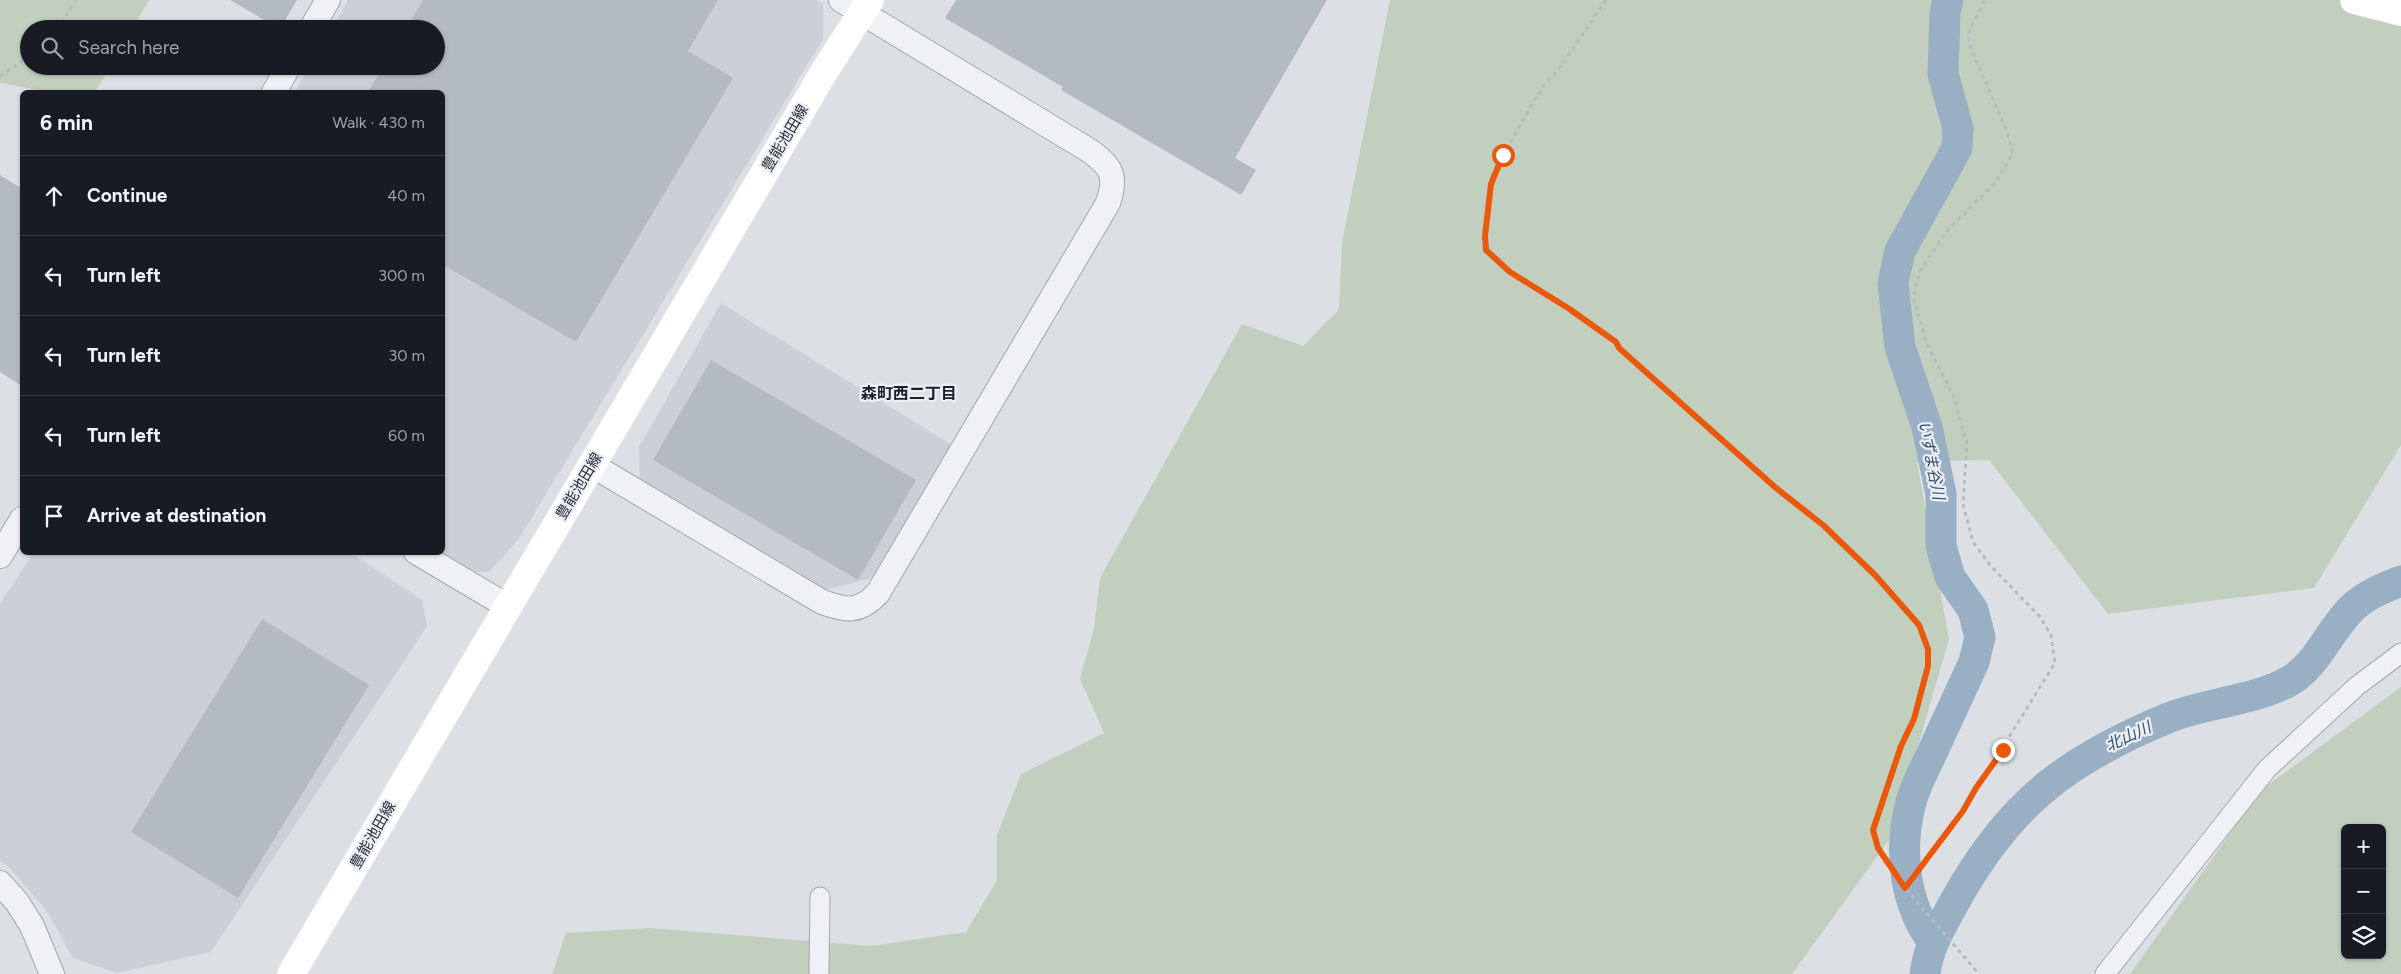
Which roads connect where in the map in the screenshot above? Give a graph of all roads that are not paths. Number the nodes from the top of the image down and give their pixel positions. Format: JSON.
{"nodes":[{"id":1,"x":328,"y":0,"type":"edge"},
{"id":2,"x":2354,"y":0,"type":"edge"},
{"id":3,"x":857,"y":4,"type":"edge"},
{"id":4,"x":2401,"y":12,"type":"edge"},
{"id":5,"x":316,"y":20,"type":"edge"},
{"id":6,"x":284,"y":75,"type":"edge"},
{"id":7,"x":275,"y":90,"type":"edge"},
{"id":8,"x":592,"y":465,"type":"junction"},
{"id":9,"x":20,"y":521,"type":"edge"},
{"id":10,"x":421,"y":555,"type":"edge"},
{"id":11,"x":0,"y":556,"type":"edge"},
{"id":12,"x":507,"y":606,"type":"junction"},
{"id":13,"x":2401,"y":652,"type":"edge"},
{"id":14,"x":0,"y":882,"type":"edge"},
{"id":15,"x":820,"y":897,"type":"dead end"},
{"id":16,"x":52,"y":974,"type":"edge"},
{"id":17,"x":291,"y":974,"type":"edge"},
{"id":18,"x":819,"y":974,"type":"edge"},
{"id":19,"x":2105,"y":974,"type":"edge"}],
"edges":[{"from":1,"to":5,"type":"street"},
{"from":2,"to":4,"type":"main road"},
{"from":3,"to":8,"type":"main road","name":"豊能池田線"},
{"from":3,"to":8,"type":"street"},
{"from":6,"to":7,"type":"street"},
{"from":8,"to":12,"type":"main road","name":"豊能池田線"},
{"from":9,"to":11,"type":"street"},
{"from":10,"to":12,"type":"street"},
{"from":12,"to":17,"type":"main road","name":"豊能池田線"},
{"from":13,"to":19,"type":"street"},
{"from":14,"to":16,"type":"street"},
{"from":15,"to":18,"type":"street"}]}
